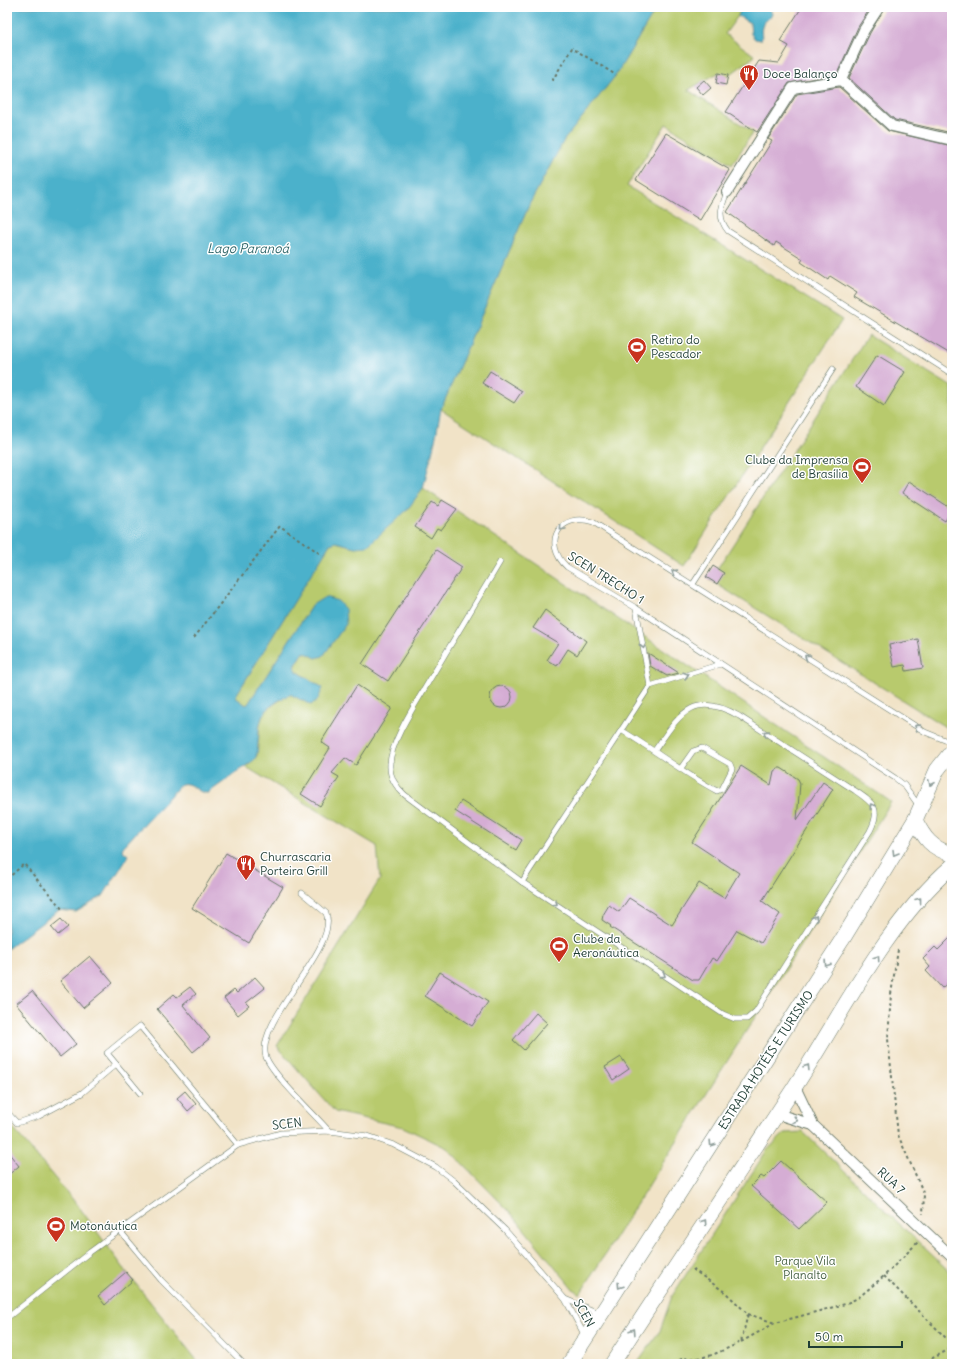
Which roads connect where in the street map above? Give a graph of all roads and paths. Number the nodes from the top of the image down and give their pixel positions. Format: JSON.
{"nodes":[{"id":1,"x":878,"y":7,"type":"edge"},
{"id":2,"x":616,"y":75,"type":"dead end"},
{"id":3,"x":841,"y":80,"type":"junction"},
{"id":4,"x":552,"y":81,"type":"dead end"},
{"id":5,"x":952,"y":140,"type":"edge"},
{"id":6,"x":727,"y":192,"type":"joint"},
{"id":7,"x":833,"y":368,"type":"dead end"},
{"id":8,"x":952,"y":374,"type":"edge"},
{"id":9,"x":322,"y":555,"type":"dead end"},
{"id":10,"x":500,"y":562,"type":"dead end"},
{"id":11,"x":693,"y":584,"type":"junction"},
{"id":12,"x":636,"y":608,"type":"junction"},
{"id":13,"x":194,"y":638,"type":"dead end"},
{"id":14,"x":721,"y":664,"type":"junction"},
{"id":15,"x":650,"y":686,"type":"junction"},
{"id":16,"x":621,"y":730,"type":"junction"},
{"id":17,"x":952,"y":743,"type":"edge"},
{"id":18,"x":655,"y":750,"type":"junction"},
{"id":19,"x":952,"y":751,"type":"edge"},
{"id":20,"x":681,"y":768,"type":"junction"},
{"id":21,"x":918,"y":814,"type":"junction"},
{"id":22,"x":952,"y":854,"type":"edge"},
{"id":23,"x":952,"y":866,"type":"edge"},
{"id":24,"x":7,"y":879,"type":"edge"},
{"id":25,"x":522,"y":882,"type":"junction"},
{"id":26,"x":302,"y":893,"type":"dead end"},
{"id":27,"x":63,"y":910,"type":"dead end"},
{"id":28,"x":899,"y":943,"type":"dead end"},
{"id":29,"x":116,"y":1064,"type":"junction"},
{"id":30,"x":795,"y":1087,"type":"junction"},
{"id":31,"x":140,"y":1093,"type":"dead end"},
{"id":32,"x":7,"y":1112,"type":"edge"},
{"id":33,"x":777,"y":1114,"type":"junction"},
{"id":34,"x":813,"y":1125,"type":"junction"},
{"id":35,"x":329,"y":1131,"type":"junction"},
{"id":36,"x":238,"y":1145,"type":"junction"},
{"id":37,"x":924,"y":1230,"type":"junction"},
{"id":38,"x":120,"y":1232,"type":"junction"},
{"id":39,"x":952,"y":1257,"type":"edge"},
{"id":40,"x":679,"y":1260,"type":"junction"},
{"id":41,"x":884,"y":1276,"type":"junction"},
{"id":42,"x":565,"y":1299,"type":"junction"},
{"id":43,"x":602,"y":1314,"type":"junction"},
{"id":44,"x":748,"y":1314,"type":"junction"},
{"id":45,"x":7,"y":1318,"type":"edge"},
{"id":46,"x":775,"y":1323,"type":"junction"},
{"id":47,"x":586,"y":1337,"type":"junction"},
{"id":48,"x":741,"y":1342,"type":"junction"},
{"id":49,"x":952,"y":1344,"type":"edge"},
{"id":50,"x":952,"y":1348,"type":"edge"},
{"id":51,"x":676,"y":1363,"type":"edge"},
{"id":52,"x":244,"y":1364,"type":"edge"},
{"id":53,"x":569,"y":1364,"type":"edge"},
{"id":54,"x":612,"y":1364,"type":"edge"},
{"id":55,"x":921,"y":1364,"type":"edge"}],
"edges":[{"from":1,"to":3,"type":"street"},
{"from":2,"to":4,"type":"path"},
{"from":3,"to":5,"type":"street"},
{"from":3,"to":6,"type":"street"},
{"from":6,"to":8,"type":"lane"},
{"from":7,"to":11,"type":"lane"},
{"from":9,"to":13,"type":"path"},
{"from":10,"to":25,"type":"lane"},
{"from":11,"to":12,"type":"lane","name":"SCEN TRECHO 1","one_way":true},
{"from":17,"to":11,"type":"lane","name":"SCEN TRECHO 1","one_way":true},
{"from":12,"to":14,"type":"lane","name":"SCEN TRECHO 1"},
{"from":12,"to":15,"type":"lane","one_way":true},
{"from":15,"to":14,"type":"lane","one_way":true},
{"from":14,"to":21,"type":"lane","name":"SCEN TRECHO 1"},
{"from":15,"to":16,"type":"lane"},
{"from":16,"to":18,"type":"lane"},
{"from":16,"to":25,"type":"lane"},
{"from":18,"to":20,"type":"lane"},
{"from":25,"to":18,"type":"lane","one_way":true},
{"from":19,"to":21,"type":"main road","name":"ESTRADA HOTÉIS E TURISMO","one_way":true},
{"from":20,"to":20,"type":"lane"},
{"from":21,"to":22,"type":"main road"},
{"from":21,"to":43,"type":"main road","name":"ESTRADA HOTÉIS E TURISMO","one_way":true},
{"from":30,"to":23,"type":"main road","one_way":true},
{"from":24,"to":27,"type":"path"},
{"from":26,"to":35,"type":"lane"},
{"from":28,"to":37,"type":"path"},
{"from":29,"to":31,"type":"lane"},
{"from":29,"to":32,"type":"lane"},
{"from":29,"to":36,"type":"lane"},
{"from":30,"to":33,"type":"main road"},
{"from":30,"to":34,"type":"street","name":"RUA 7"},
{"from":33,"to":34,"type":"street","name":"RUA 7","one_way":true},
{"from":40,"to":33,"type":"main road","one_way":true},
{"from":34,"to":37,"type":"street","name":"RUA 7"},
{"from":35,"to":36,"type":"lane","name":"SCEN"},
{"from":35,"to":42,"type":"lane","name":"SCEN"},
{"from":36,"to":38,"type":"lane","name":"SCEN"},
{"from":37,"to":39,"type":"street","name":"RUA 7"},
{"from":37,"to":41,"type":"path"},
{"from":38,"to":45,"type":"lane","name":"SCEN"},
{"from":38,"to":52,"type":"lane"},
{"from":40,"to":44,"type":"path"},
{"from":54,"to":40,"type":"main road","one_way":true},
{"from":41,"to":46,"type":"path"},
{"from":41,"to":49,"type":"path"},
{"from":42,"to":43,"type":"lane","name":"SCEN"},
{"from":42,"to":47,"type":"lane","name":"SCEN"},
{"from":43,"to":47,"type":"main road","name":"ESTRADA HOTÉIS E TURISMO"},
{"from":44,"to":46,"type":"path"},
{"from":44,"to":48,"type":"path"},
{"from":46,"to":48,"type":"path"},
{"from":47,"to":53,"type":"main road","name":"ESTRADA HOTÉIS E TURISMO"},
{"from":48,"to":51,"type":"path"},
{"from":50,"to":55,"type":"path"}]}
